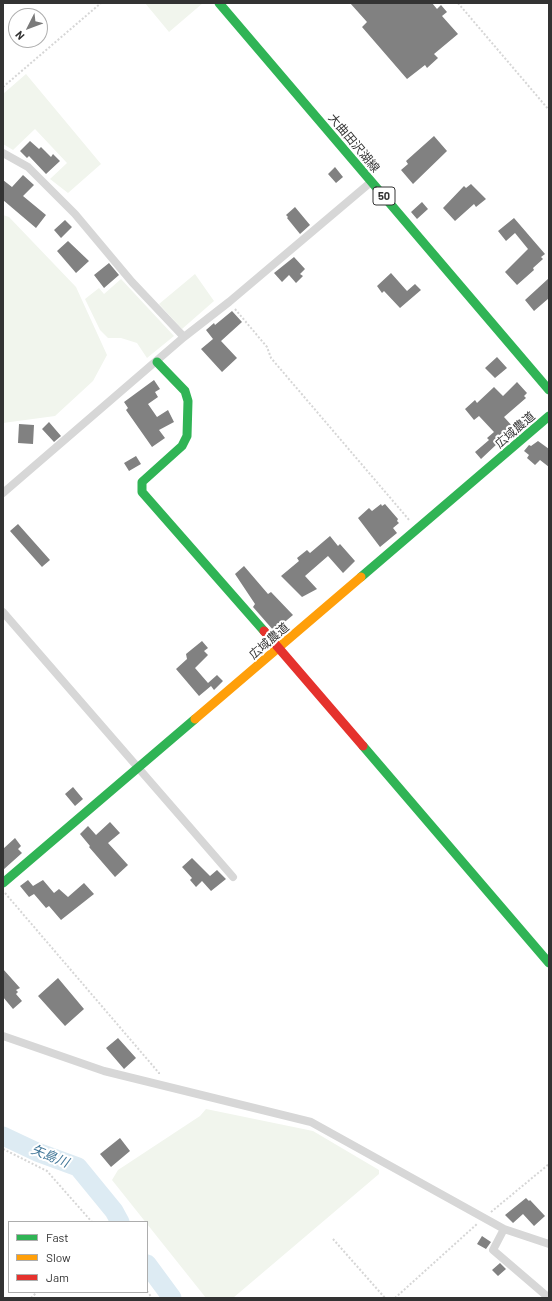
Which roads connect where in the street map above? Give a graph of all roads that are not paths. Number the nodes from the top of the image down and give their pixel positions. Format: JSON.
{"nodes":[{"id":1,"x":219,"y":3,"type":"edge"},
{"id":2,"x":3,"y":153,"type":"edge"},
{"id":3,"x":371,"y":182,"type":"junction"},
{"id":4,"x":184,"y":337,"type":"junction"},
{"id":5,"x":157,"y":362,"type":"junction"},
{"id":6,"x":549,"y":390,"type":"edge"},
{"id":7,"x":549,"y":416,"type":"edge"},
{"id":8,"x":3,"y":493,"type":"edge"},
{"id":9,"x":3,"y":612,"type":"edge"},
{"id":10,"x":279,"y":648,"type":"junction"},
{"id":11,"x":139,"y":768,"type":"junction"},
{"id":12,"x":233,"y":877,"type":"dead end"},
{"id":13,"x":3,"y":883,"type":"edge"},
{"id":14,"x":549,"y":963,"type":"edge"},
{"id":15,"x":3,"y":1036,"type":"edge"},
{"id":16,"x":504,"y":1229,"type":"junction"},
{"id":17,"x":549,"y":1244,"type":"edge"},
{"id":18,"x":549,"y":1298,"type":"edge"}],
"edges":[{"from":1,"to":3,"type":"street","name":"大曲田沢湖線","number":"50"},
{"from":2,"to":4,"type":"street"},
{"from":3,"to":4,"type":"street"},
{"from":3,"to":6,"type":"street","name":"大曲田沢湖線","number":"50"},
{"from":4,"to":5,"type":"street"},
{"from":5,"to":8,"type":"street"},
{"from":5,"to":10,"type":"street"},
{"from":7,"to":10,"type":"street","name":"広域農道"},
{"from":9,"to":11,"type":"street"},
{"from":10,"to":11,"type":"street","name":"広域農道"},
{"from":10,"to":14,"type":"street"},
{"from":11,"to":12,"type":"street"},
{"from":11,"to":13,"type":"street","name":"広域農道"},
{"from":15,"to":16,"type":"street"},
{"from":16,"to":17,"type":"street"},
{"from":16,"to":18,"type":"street"}]}
